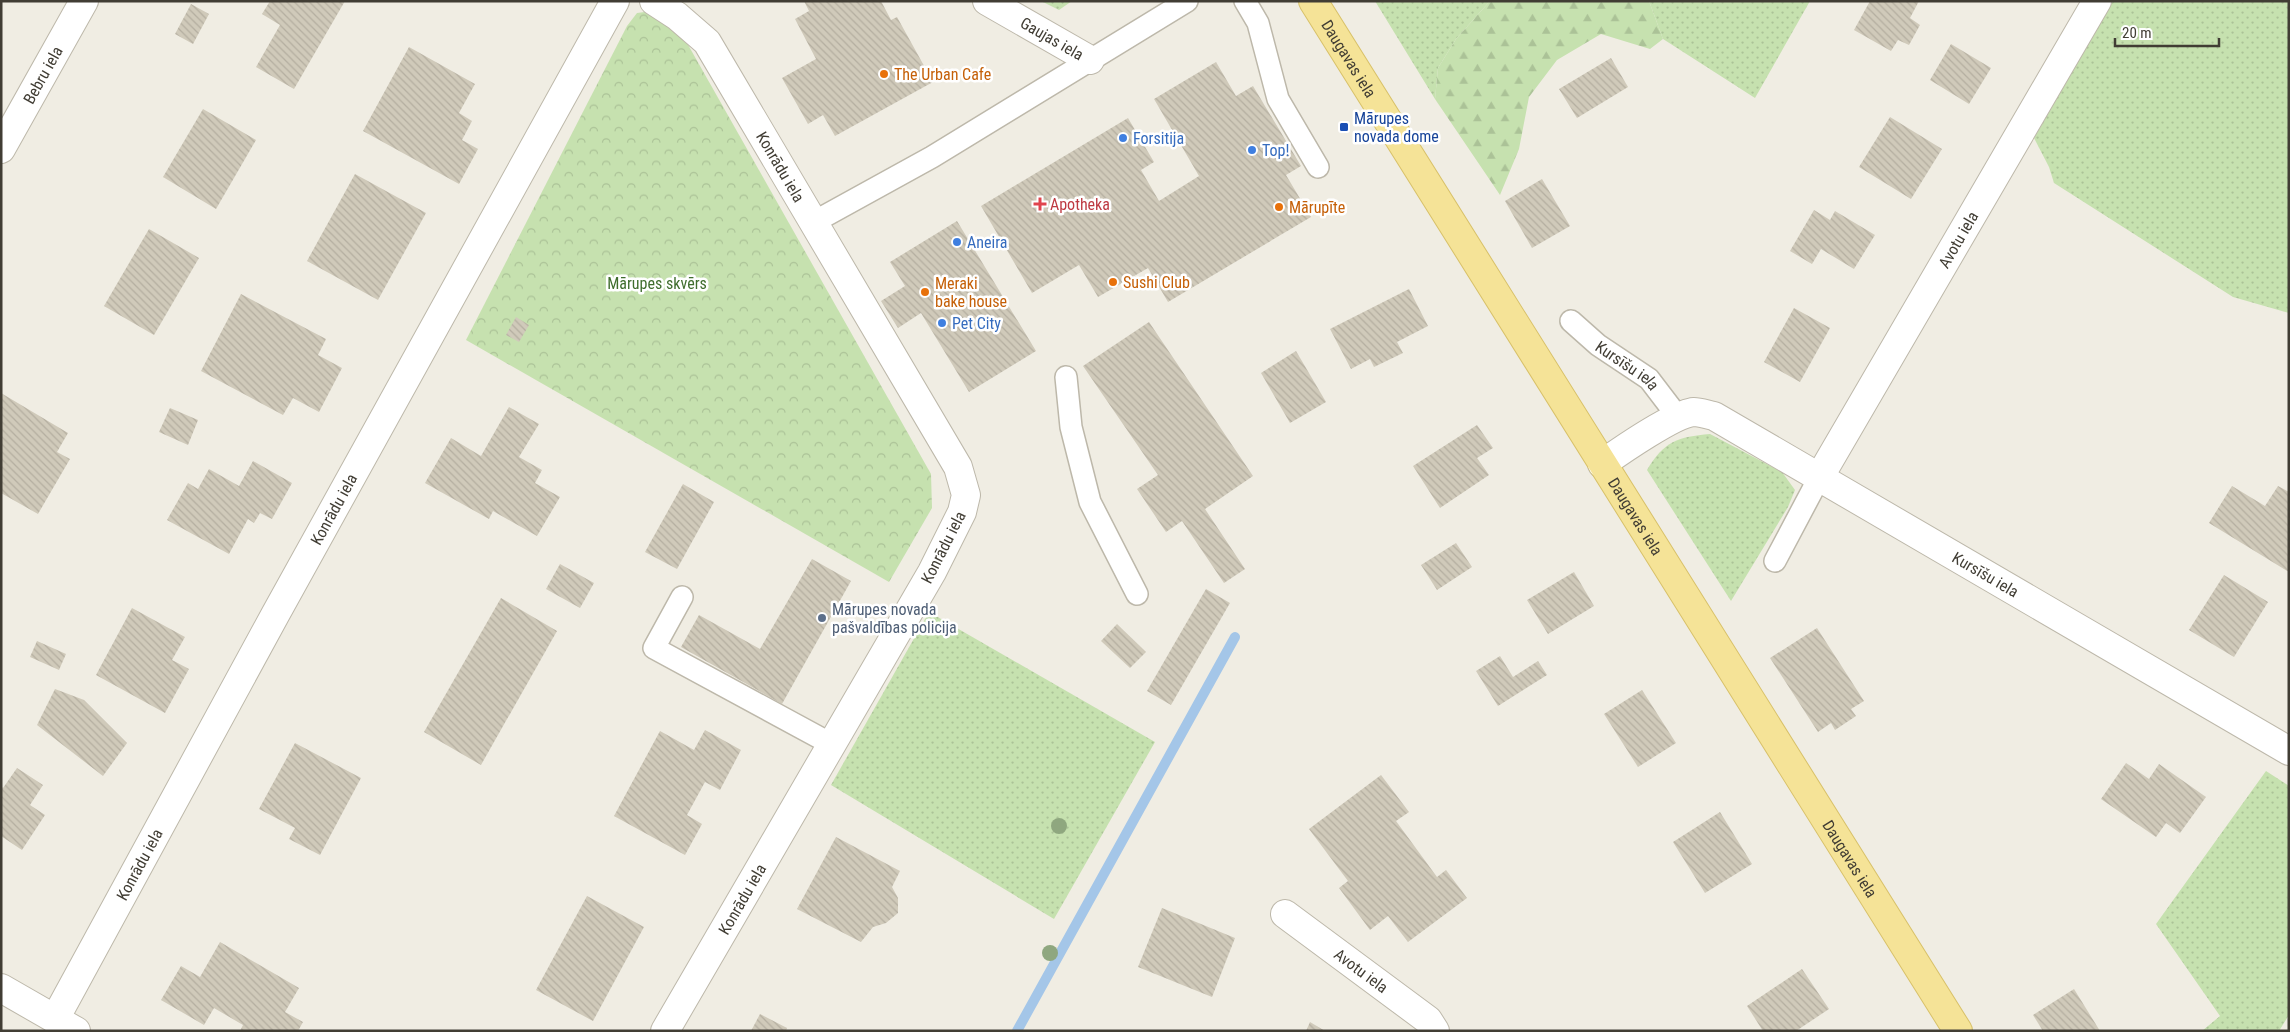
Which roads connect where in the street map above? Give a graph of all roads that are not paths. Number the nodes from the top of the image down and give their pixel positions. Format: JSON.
{"nodes":[{"id":1,"x":84,"y":1,"type":"edge"},
{"id":2,"x":615,"y":1,"type":"edge"},
{"id":3,"x":654,"y":1,"type":"edge"},
{"id":4,"x":987,"y":1,"type":"edge"},
{"id":5,"x":1187,"y":1,"type":"edge"},
{"id":6,"x":1245,"y":1,"type":"edge"},
{"id":7,"x":1313,"y":1,"type":"edge"},
{"id":8,"x":2097,"y":1,"type":"edge"},
{"id":9,"x":1090,"y":60,"type":"junction"},
{"id":10,"x":1,"y":150,"type":"edge"},
{"id":11,"x":1318,"y":167,"type":"dead end"},
{"id":12,"x":814,"y":222,"type":"junction"},
{"id":13,"x":1571,"y":321,"type":"dead end"},
{"id":14,"x":1066,"y":378,"type":"dead end"},
{"id":15,"x":1678,"y":418,"type":"junction"},
{"id":16,"x":1602,"y":464,"type":"junction"},
{"id":17,"x":1820,"y":478,"type":"junction"},
{"id":18,"x":1775,"y":561,"type":"dead end"},
{"id":19,"x":1137,"y":594,"type":"dead end"},
{"id":20,"x":682,"y":598,"type":"dead end"},
{"id":21,"x":833,"y":745,"type":"junction"},
{"id":22,"x":2289,"y":751,"type":"edge"},
{"id":23,"x":1285,"y":914,"type":"dead end"},
{"id":24,"x":1,"y":988,"type":"edge"},
{"id":25,"x":65,"y":1025,"type":"edge"},
{"id":26,"x":666,"y":1031,"type":"edge"},
{"id":27,"x":1435,"y":1031,"type":"edge"},
{"id":28,"x":1958,"y":1031,"type":"edge"}],
"edges":[{"from":1,"to":10,"type":"street","name":"Bebru iela"},
{"from":2,"to":25,"type":"street","name":"Konrādu iela"},
{"from":3,"to":12,"type":"street","name":"Konrādu iela"},
{"from":4,"to":9,"type":"street","name":"Gaujas iela"},
{"from":5,"to":9,"type":"lane"},
{"from":6,"to":11,"type":"lane"},
{"from":7,"to":16,"type":"main road","name":"Daugavas iela"},
{"from":8,"to":17,"type":"street","name":"Avotu iela"},
{"from":9,"to":12,"type":"lane"},
{"from":12,"to":21,"type":"street","name":"Konrādu iela"},
{"from":13,"to":15,"type":"lane","name":"Kursīšu iela"},
{"from":14,"to":19,"type":"lane"},
{"from":15,"to":16,"type":"street","name":"Kursīšu iela"},
{"from":15,"to":17,"type":"street","name":"Kursīšu iela"},
{"from":16,"to":28,"type":"main road","name":"Daugavas iela"},
{"from":17,"to":18,"type":"lane"},
{"from":17,"to":22,"type":"street","name":"Kursīšu iela"},
{"from":20,"to":21,"type":"lane"},
{"from":21,"to":26,"type":"street","name":"Konrādu iela"},
{"from":23,"to":27,"type":"street","name":"Avotu iela"},
{"from":24,"to":25,"type":"street"}]}
